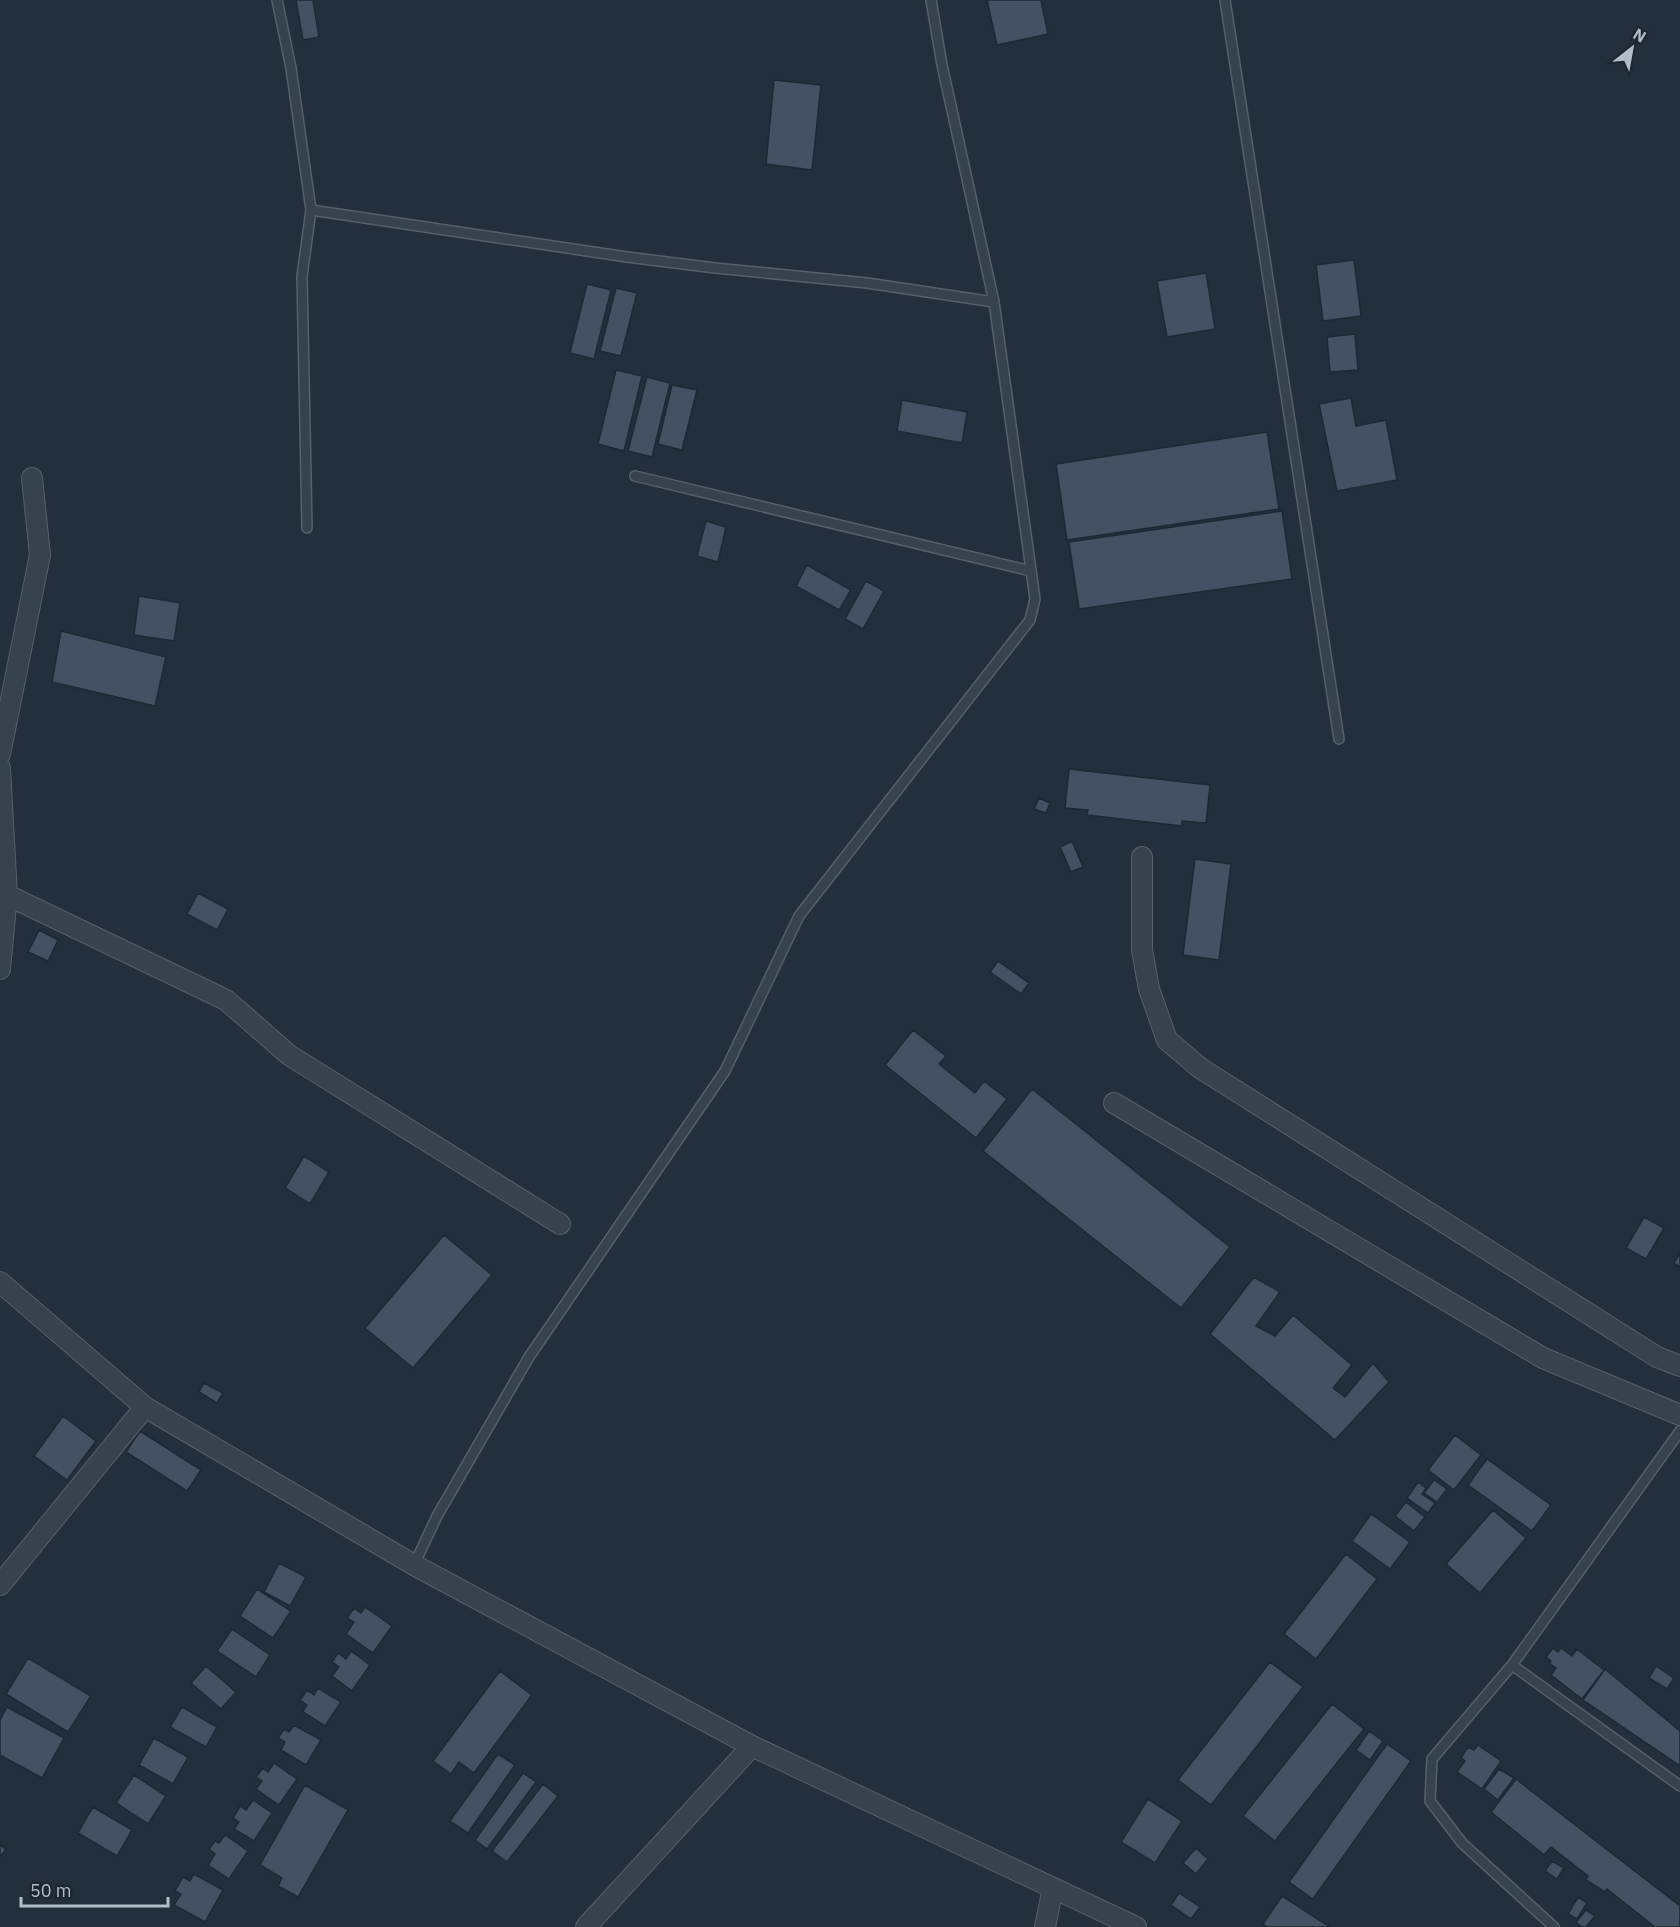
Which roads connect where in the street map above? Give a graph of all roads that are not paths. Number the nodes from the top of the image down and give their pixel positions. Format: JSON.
{"nodes":[{"id":1,"x":278,"y":0,"type":"edge"},
{"id":2,"x":931,"y":0,"type":"edge"},
{"id":3,"x":1225,"y":0,"type":"edge"},
{"id":4,"x":311,"y":210,"type":"junction"},
{"id":5,"x":994,"y":302,"type":"junction"},
{"id":6,"x":634,"y":476,"type":"dead end"},
{"id":7,"x":32,"y":478,"type":"dead end"},
{"id":8,"x":307,"y":528,"type":"dead end"},
{"id":9,"x":1031,"y":571,"type":"junction"},
{"id":10,"x":1339,"y":739,"type":"dead end"},
{"id":11,"x":0,"y":754,"type":"edge"},
{"id":12,"x":0,"y":768,"type":"edge"},
{"id":13,"x":1142,"y":857,"type":"dead end"},
{"id":14,"x":7,"y":895,"type":"junction"},
{"id":15,"x":0,"y":969,"type":"edge"},
{"id":16,"x":1114,"y":1103,"type":"dead end"},
{"id":17,"x":560,"y":1224,"type":"dead end"},
{"id":18,"x":0,"y":1282,"type":"edge"},
{"id":19,"x":1680,"y":1366,"type":"edge"},
{"id":20,"x":145,"y":1407,"type":"junction"},
{"id":21,"x":1680,"y":1415,"type":"edge"},
{"id":22,"x":1680,"y":1431,"type":"edge"},
{"id":23,"x":414,"y":1565,"type":"junction"},
{"id":24,"x":0,"y":1585,"type":"edge"},
{"id":25,"x":1512,"y":1665,"type":"junction"},
{"id":26,"x":752,"y":1746,"type":"junction"},
{"id":27,"x":1680,"y":1785,"type":"edge"},
{"id":28,"x":1053,"y":1888,"type":"junction"},
{"id":29,"x":586,"y":1927,"type":"edge"},
{"id":30,"x":1045,"y":1927,"type":"edge"},
{"id":31,"x":1136,"y":1927,"type":"edge"},
{"id":32,"x":1554,"y":1927,"type":"edge"}],
"edges":[{"from":1,"to":4,"type":"lane"},
{"from":2,"to":5,"type":"lane"},
{"from":3,"to":10,"type":"lane"},
{"from":4,"to":5,"type":"lane"},
{"from":4,"to":8,"type":"lane"},
{"from":5,"to":9,"type":"lane"},
{"from":6,"to":9,"type":"lane"},
{"from":7,"to":11,"type":"street"},
{"from":9,"to":23,"type":"lane"},
{"from":12,"to":14,"type":"street"},
{"from":13,"to":19,"type":"street"},
{"from":14,"to":15,"type":"street"},
{"from":14,"to":17,"type":"street"},
{"from":16,"to":21,"type":"street"},
{"from":18,"to":20,"type":"street"},
{"from":20,"to":23,"type":"street"},
{"from":20,"to":24,"type":"street"},
{"from":22,"to":25,"type":"lane"},
{"from":23,"to":26,"type":"street"},
{"from":25,"to":27,"type":"lane"},
{"from":25,"to":32,"type":"lane"},
{"from":26,"to":28,"type":"street"},
{"from":26,"to":29,"type":"street"},
{"from":28,"to":30,"type":"street"},
{"from":28,"to":31,"type":"street"}]}
